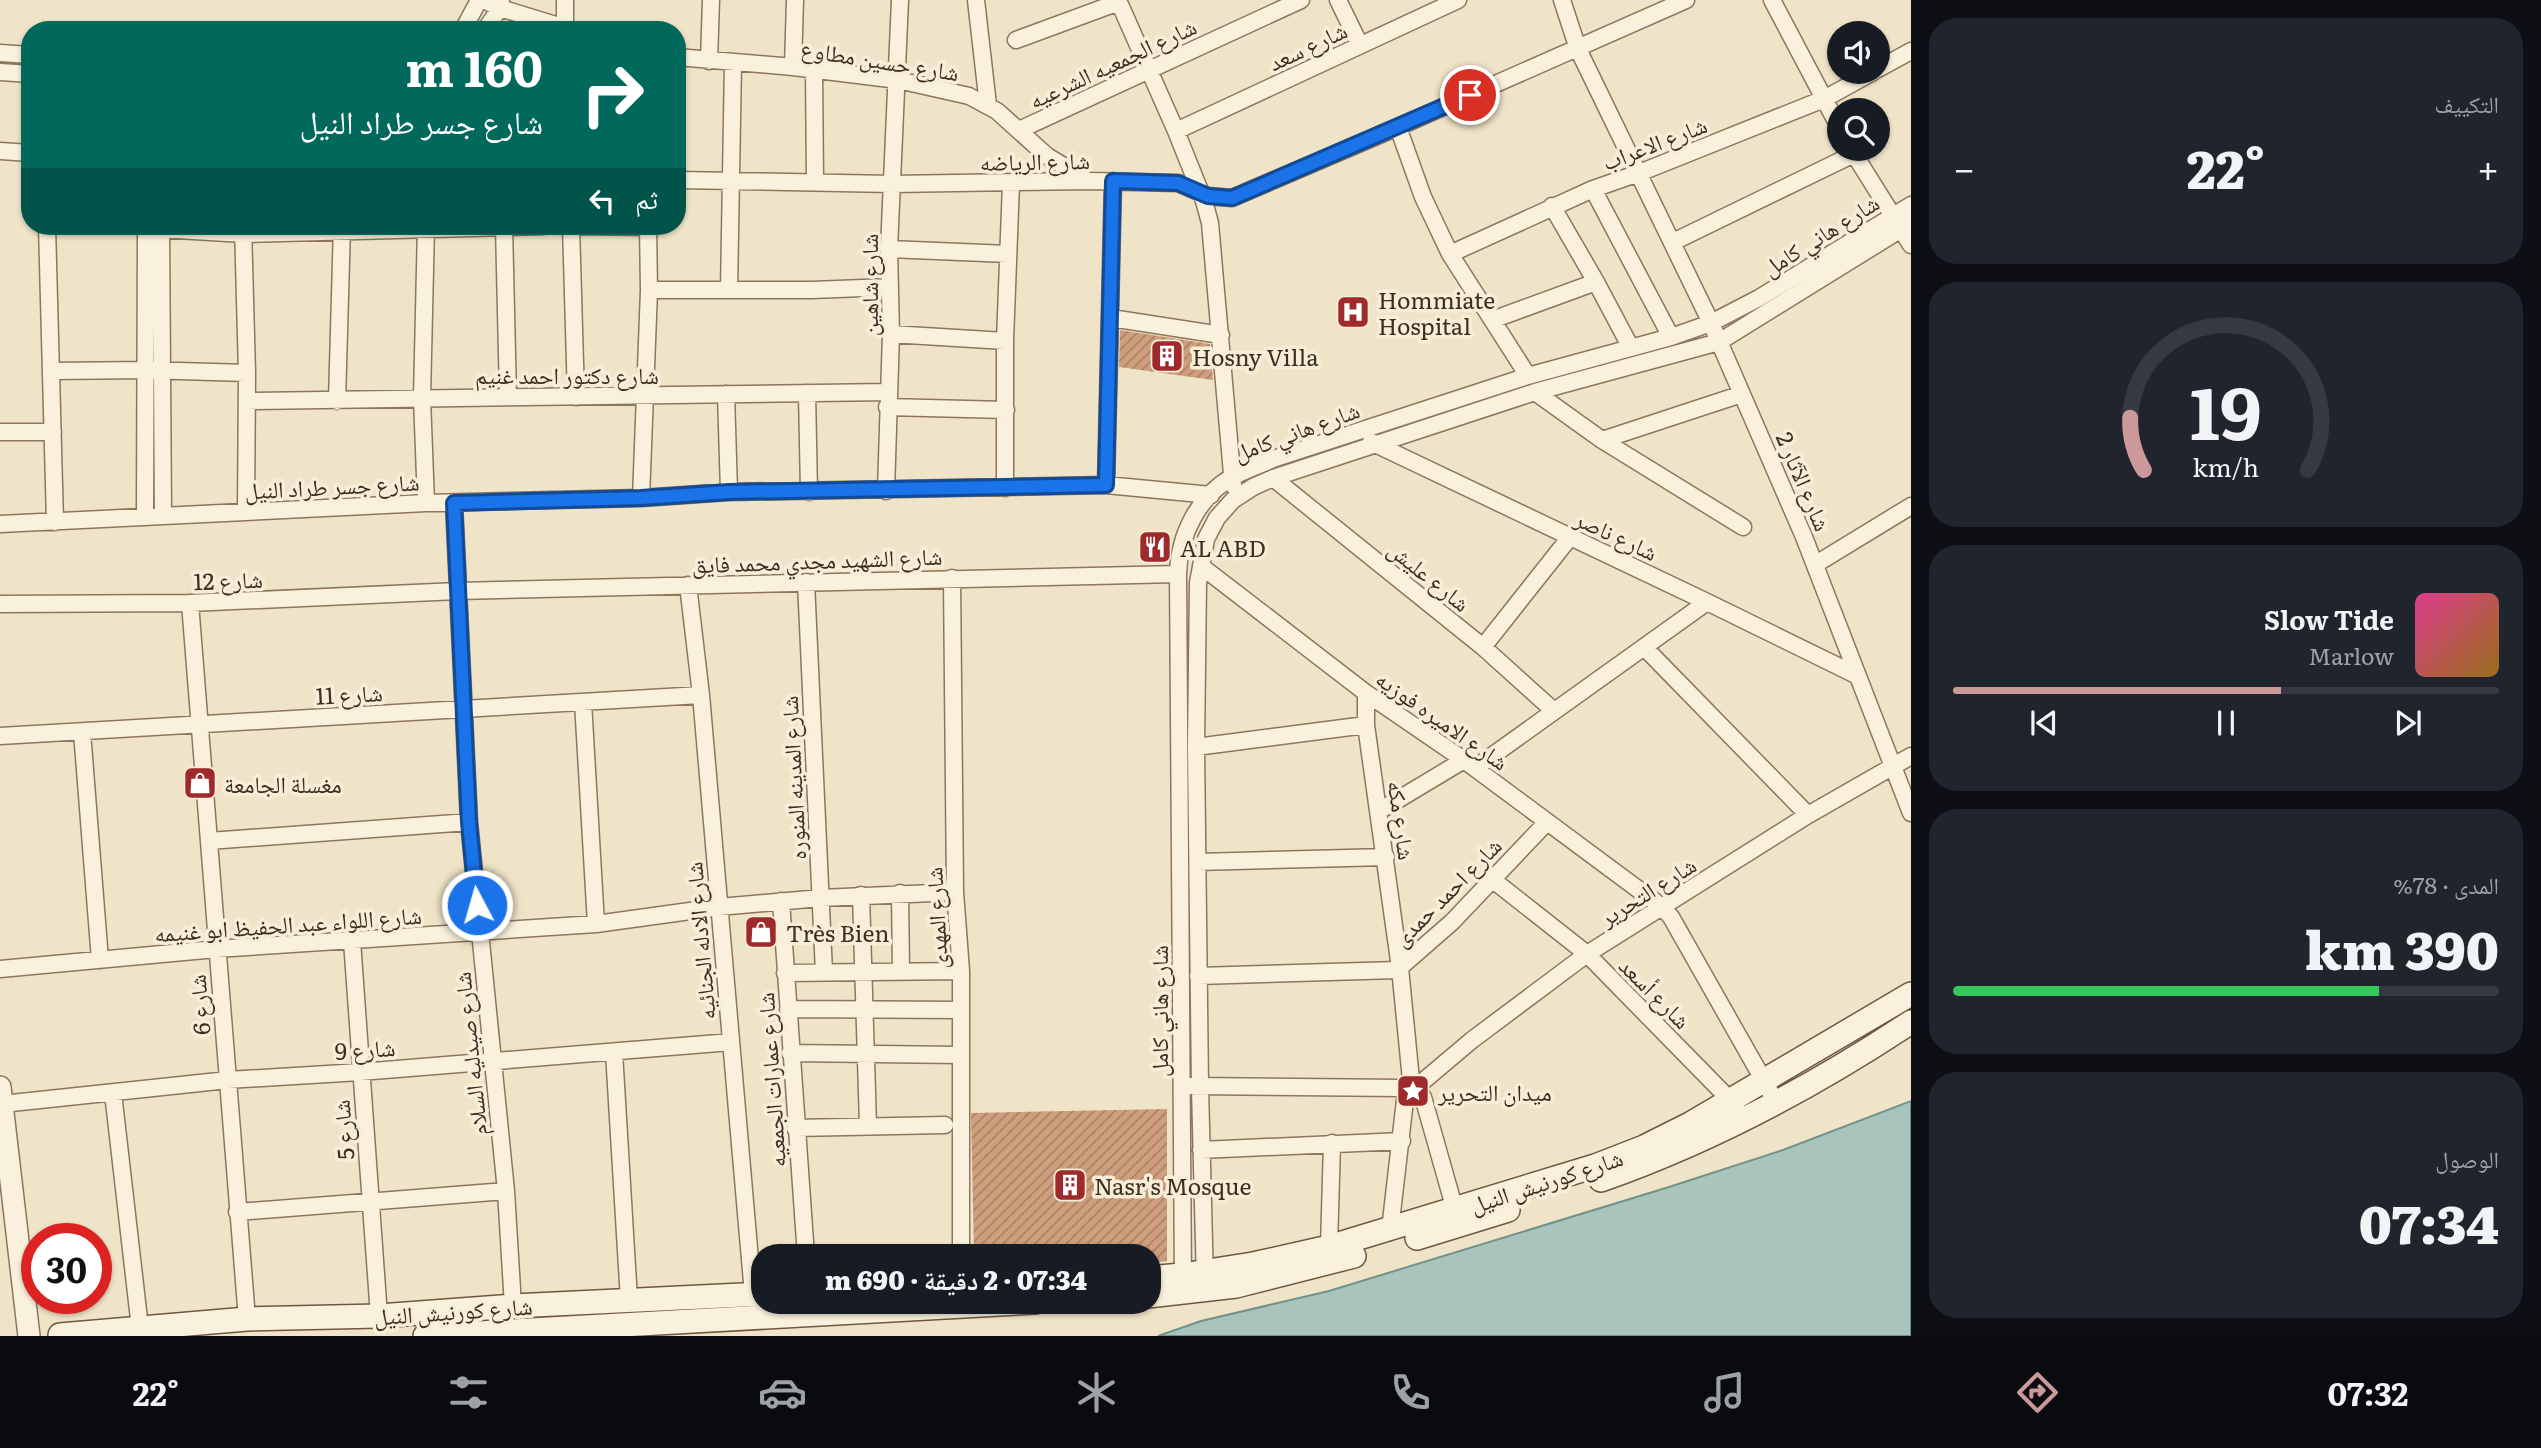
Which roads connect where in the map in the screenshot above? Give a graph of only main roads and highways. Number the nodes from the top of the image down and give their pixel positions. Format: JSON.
{"nodes":[{"id":1,"x":1911,"y":994,"type":"edge"},
{"id":2,"x":1911,"y":1022,"type":"edge"},
{"id":3,"x":1161,"y":1279,"type":"edge"},
{"id":4,"x":1194,"y":1283,"type":"junction"},
{"id":5,"x":1161,"y":1292,"type":"edge"},
{"id":6,"x":751,"y":1294,"type":"edge"},
{"id":7,"x":820,"y":1314,"type":"edge"},
{"id":8,"x":108,"y":1333,"type":"edge"},
{"id":9,"x":55,"y":1336,"type":"edge"},
{"id":10,"x":425,"y":1336,"type":"edge"}],
"edges":[{"from":1,"to":4,"type":"main road","name":"شارع كورنيش النيل"},
{"from":2,"to":4,"type":"main road","name":"شارع كورنيش النيل"},
{"from":3,"to":4,"type":"main road","name":"شارع كورنيش النيل"},
{"from":4,"to":5,"type":"main road","name":"شارع كورنيش النيل"},
{"from":6,"to":8,"type":"main road","name":"شارع كورنيش النيل"},
{"from":7,"to":10,"type":"main road","name":"شارع كورنيش النيل"},
{"from":8,"to":9,"type":"main road","name":"شارع كورنيش النيل"}]}
